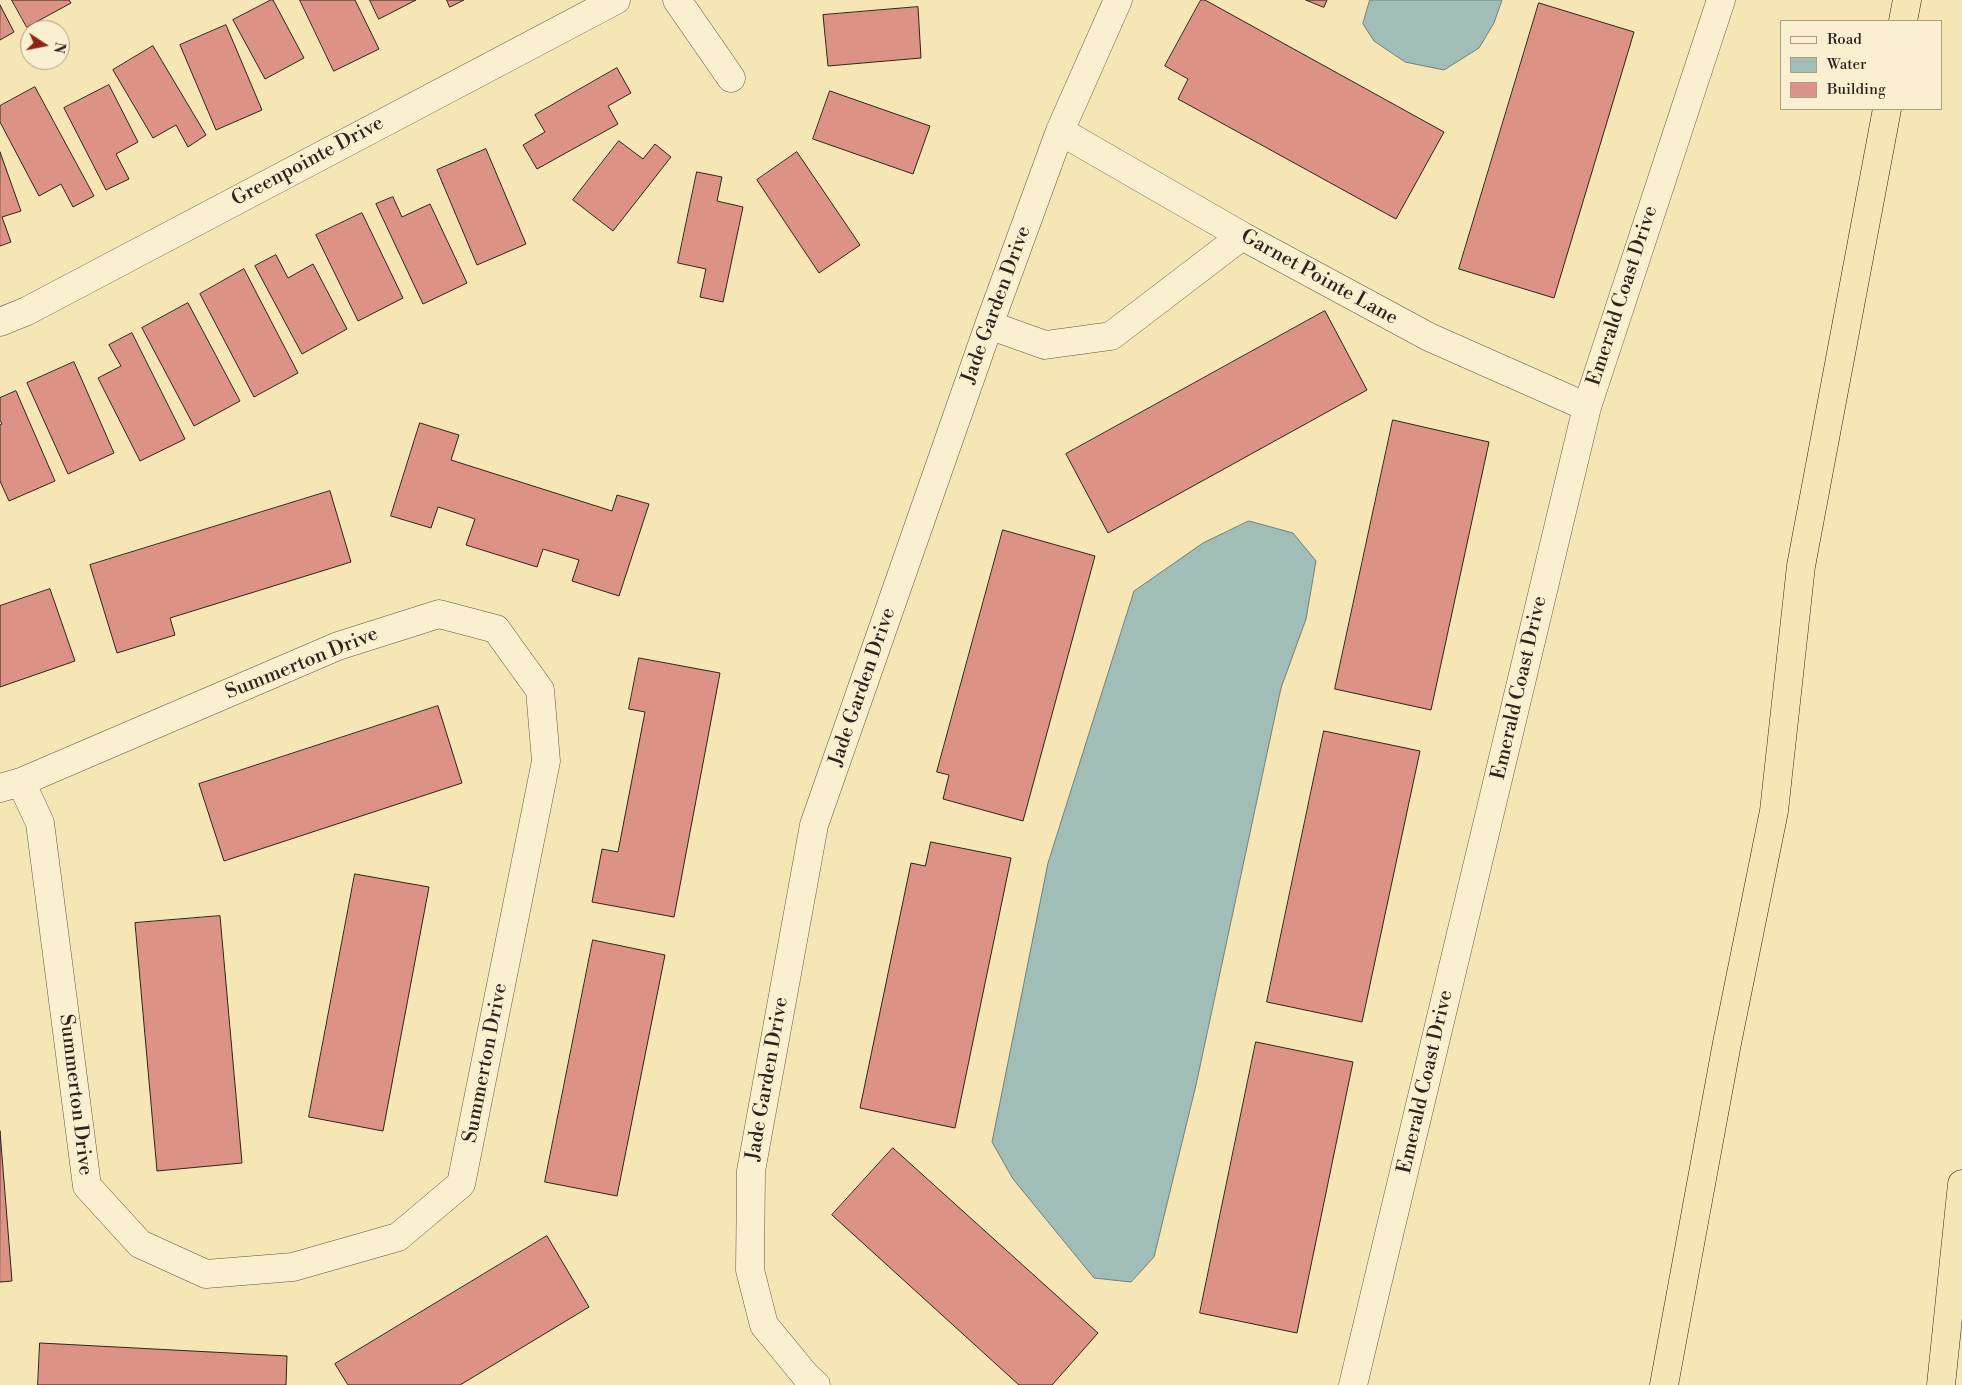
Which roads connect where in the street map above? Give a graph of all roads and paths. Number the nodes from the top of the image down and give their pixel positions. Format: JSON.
{"nodes":[{"id":1,"x":616,"y":0,"type":"edge"},
{"id":2,"x":677,"y":0,"type":"edge"},
{"id":3,"x":1118,"y":0,"type":"edge"},
{"id":4,"x":1721,"y":0,"type":"edge"},
{"id":5,"x":1907,"y":0,"type":"edge"},
{"id":6,"x":1903,"y":20,"type":"edge"},
{"id":7,"x":731,"y":78,"type":"dead end"},
{"id":8,"x":1887,"y":110,"type":"edge"},
{"id":9,"x":1060,"y":131,"type":"junction"},
{"id":10,"x":1242,"y":236,"type":"junction"},
{"id":11,"x":0,"y":322,"type":"edge"},
{"id":12,"x":988,"y":325,"type":"junction"},
{"id":13,"x":1587,"y":407,"type":"junction"},
{"id":14,"x":10,"y":785,"type":"edge"},
{"id":15,"x":1962,"y":1184,"type":"edge"},
{"id":16,"x":807,"y":1382,"type":"edge"},
{"id":17,"x":1353,"y":1385,"type":"edge"},
{"id":18,"x":1664,"y":1385,"type":"edge"},
{"id":19,"x":1941,"y":1385,"type":"edge"}],
"edges":[{"from":1,"to":11,"type":"street","name":"Greenpointe Drive"},
{"from":2,"to":7,"type":"street"},
{"from":3,"to":9,"type":"street","name":"Jade Garden Drive"},
{"from":4,"to":13,"type":"street","name":"Emerald Coast Drive"},
{"from":5,"to":6,"type":"highway"},
{"from":8,"to":18,"type":"highway"},
{"from":9,"to":10,"type":"street","name":"Garnet Pointe Lane"},
{"from":9,"to":12,"type":"street","name":"Jade Garden Drive"},
{"from":10,"to":12,"type":"street"},
{"from":10,"to":13,"type":"street","name":"Garnet Pointe Lane"},
{"from":12,"to":16,"type":"street","name":"Jade Garden Drive"},
{"from":13,"to":17,"type":"street","name":"Emerald Coast Drive"},
{"from":14,"to":14,"type":"street","name":"Summerton Drive"},
{"from":15,"to":19,"type":"highway"}]}
